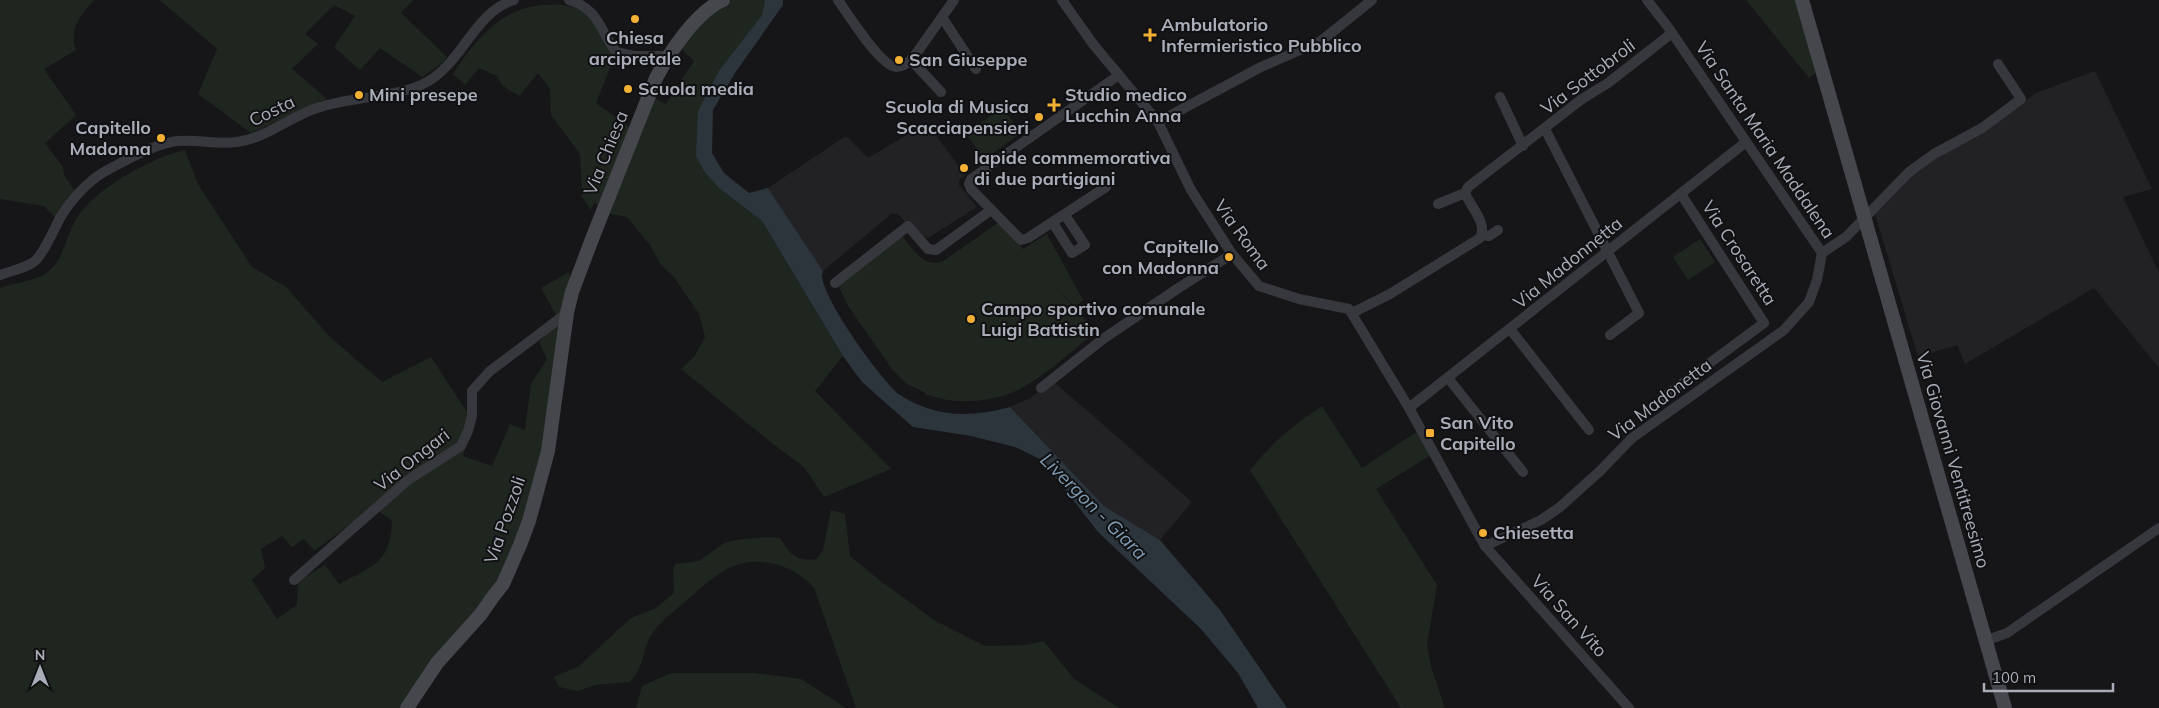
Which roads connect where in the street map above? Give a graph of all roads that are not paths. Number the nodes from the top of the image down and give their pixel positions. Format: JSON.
{"nodes":[{"id":1,"x":514,"y":0,"type":"edge"},
{"id":2,"x":570,"y":0,"type":"edge"},
{"id":3,"x":723,"y":0,"type":"edge"},
{"id":4,"x":838,"y":0,"type":"edge"},
{"id":5,"x":954,"y":0,"type":"edge"},
{"id":6,"x":1062,"y":0,"type":"edge"},
{"id":7,"x":1372,"y":0,"type":"edge"},
{"id":8,"x":1647,"y":0,"type":"edge"},
{"id":9,"x":1802,"y":0,"type":"edge"},
{"id":10,"x":707,"y":4,"type":"edge"},
{"id":11,"x":942,"y":17,"type":"junction"},
{"id":12,"x":1672,"y":32,"type":"junction"},
{"id":13,"x":667,"y":56,"type":"junction"},
{"id":14,"x":911,"y":60,"type":"junction"},
{"id":15,"x":1998,"y":64,"type":"dead end"},
{"id":16,"x":976,"y":69,"type":"dead end"},
{"id":17,"x":1119,"y":75,"type":"junction"},
{"id":18,"x":941,"y":92,"type":"dead end"},
{"id":19,"x":1500,"y":97,"type":"dead end"},
{"id":20,"x":1158,"y":122,"type":"junction"},
{"id":21,"x":1545,"y":129,"type":"junction"},
{"id":22,"x":1746,"y":142,"type":"junction"},
{"id":23,"x":1523,"y":146,"type":"junction"},
{"id":24,"x":1106,"y":187,"type":"dead end"},
{"id":25,"x":1465,"y":193,"type":"junction"},
{"id":26,"x":1681,"y":194,"type":"junction"},
{"id":27,"x":1438,"y":204,"type":"dead end"},
{"id":28,"x":991,"y":210,"type":"junction"},
{"id":29,"x":1065,"y":215,"type":"junction"},
{"id":30,"x":1866,"y":220,"type":"junction"},
{"id":31,"x":1053,"y":223,"type":"junction"},
{"id":32,"x":1498,"y":230,"type":"dead end"},
{"id":33,"x":1482,"y":235,"type":"junction"},
{"id":34,"x":1607,"y":252,"type":"junction"},
{"id":35,"x":1822,"y":253,"type":"junction"},
{"id":36,"x":1232,"y":254,"type":"junction"},
{"id":37,"x":0,"y":275,"type":"edge"},
{"id":38,"x":835,"y":283,"type":"dead end"},
{"id":39,"x":1350,"y":311,"type":"junction"},
{"id":40,"x":567,"y":313,"type":"junction"},
{"id":41,"x":1510,"y":329,"type":"junction"},
{"id":42,"x":1610,"y":335,"type":"dead end"},
{"id":43,"x":1448,"y":378,"type":"junction"},
{"id":44,"x":1041,"y":388,"type":"dead end"},
{"id":45,"x":1661,"y":399,"type":"dead end"},
{"id":46,"x":1409,"y":408,"type":"junction"},
{"id":47,"x":1589,"y":430,"type":"dead end"},
{"id":48,"x":1523,"y":472,"type":"dead end"},
{"id":49,"x":2159,"y":528,"type":"edge"},
{"id":50,"x":1485,"y":546,"type":"junction"},
{"id":51,"x":294,"y":580,"type":"dead end"},
{"id":52,"x":1985,"y":641,"type":"junction"},
{"id":53,"x":407,"y":708,"type":"edge"},
{"id":54,"x":1629,"y":708,"type":"edge"},
{"id":55,"x":2004,"y":708,"type":"edge"}],
"edges":[{"from":1,"to":37,"type":"street","name":"Costa"},
{"from":2,"to":13,"type":"street"},
{"from":3,"to":10,"type":"main road","name":"Via Chiesa"},
{"from":4,"to":14,"type":"street"},
{"from":5,"to":11,"type":"street"},
{"from":6,"to":17,"type":"street","name":"Via Roma"},
{"from":7,"to":20,"type":"street"},
{"from":8,"to":12,"type":"street","name":"Via Santa Maria Maddalena"},
{"from":9,"to":30,"type":"main road","name":"Via Giovanni Ventitreesimo"},
{"from":10,"to":13,"type":"main road","name":"Via Chiesa"},
{"from":11,"to":14,"type":"street"},
{"from":11,"to":16,"type":"street"},
{"from":12,"to":21,"type":"street","name":"Via Sottobroli"},
{"from":12,"to":22,"type":"street","name":"Via Santa Maria Maddalena"},
{"from":13,"to":40,"type":"main road","name":"Via Chiesa"},
{"from":14,"to":18,"type":"street"},
{"from":15,"to":30,"type":"street"},
{"from":17,"to":20,"type":"street","name":"Via Roma"},
{"from":17,"to":28,"type":"street"},
{"from":19,"to":23,"type":"street"},
{"from":20,"to":36,"type":"street","name":"Via Roma"},
{"from":21,"to":23,"type":"street","name":"Via Sottobroli"},
{"from":21,"to":34,"type":"street"},
{"from":22,"to":26,"type":"street","name":"Via Madonnetta"},
{"from":22,"to":35,"type":"street","name":"Via Santa Maria Maddalena"},
{"from":23,"to":25,"type":"street","name":"Via Sottobroli"},
{"from":24,"to":29,"type":"street"},
{"from":25,"to":27,"type":"street","name":"Via Sottobroli"},
{"from":25,"to":33,"type":"street"},
{"from":26,"to":34,"type":"street","name":"Via Madonnetta"},
{"from":26,"to":45,"type":"street","name":"Via Crosaretta"},
{"from":28,"to":31,"type":"street"},
{"from":28,"to":38,"type":"street"},
{"from":29,"to":31,"type":"street"},
{"from":29,"to":31,"type":"street"},
{"from":30,"to":35,"type":"street","name":"Via Santa Maria Maddalena"},
{"from":30,"to":52,"type":"main road","name":"Via Giovanni Ventitreesimo"},
{"from":32,"to":33,"type":"street"},
{"from":33,"to":39,"type":"street"},
{"from":34,"to":41,"type":"street","name":"Via Madonnetta"},
{"from":34,"to":42,"type":"street"},
{"from":35,"to":50,"type":"street","name":"Via Madonetta"},
{"from":36,"to":39,"type":"street","name":"Via Roma"},
{"from":36,"to":44,"type":"street"},
{"from":39,"to":46,"type":"street"},
{"from":40,"to":51,"type":"street","name":"Via Ongari"},
{"from":40,"to":53,"type":"main road","name":"Via Pozzoli"},
{"from":41,"to":43,"type":"street","name":"Via Madonnetta"},
{"from":41,"to":47,"type":"street"},
{"from":43,"to":46,"type":"street","name":"Via Madonnetta"},
{"from":43,"to":48,"type":"street"},
{"from":46,"to":50,"type":"street"},
{"from":49,"to":52,"type":"street"},
{"from":50,"to":54,"type":"street","name":"Via San Vito"},
{"from":52,"to":55,"type":"main road","name":"Via Giovanni Ventitreesimo"}]}
